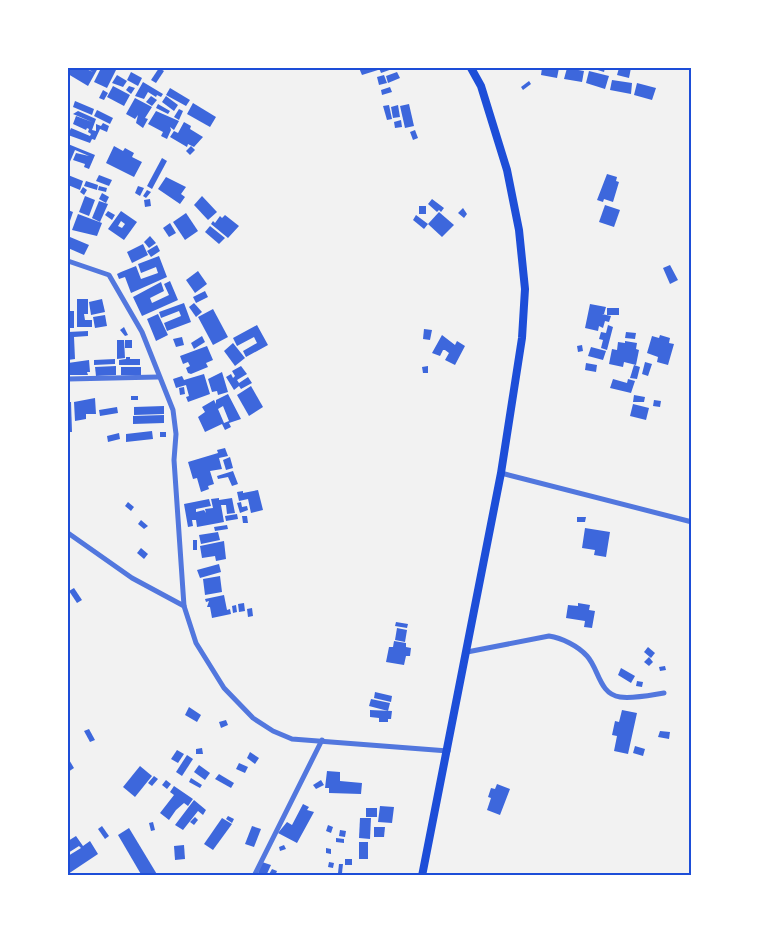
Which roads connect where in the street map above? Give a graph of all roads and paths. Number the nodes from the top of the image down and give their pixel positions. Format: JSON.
{"nodes":[{"id":1,"x":471,"y":68,"type":"edge"},
{"id":2,"x":68,"y":261,"type":"edge"},
{"id":3,"x":158,"y":377,"type":"junction"},
{"id":4,"x":68,"y":379,"type":"edge"},
{"id":5,"x":501,"y":473,"type":"junction"},
{"id":6,"x":692,"y":522,"type":"edge"},
{"id":7,"x":68,"y":533,"type":"edge"},
{"id":8,"x":184,"y":606,"type":"junction"},
{"id":9,"x":467,"y":652,"type":"junction"},
{"id":10,"x":664,"y":693,"type":"dead end"},
{"id":11,"x":322,"y":740,"type":"junction"},
{"id":12,"x":448,"y":751,"type":"junction"},
{"id":13,"x":254,"y":876,"type":"edge"},
{"id":14,"x":422,"y":876,"type":"edge"}],
"edges":[{"from":1,"to":5,"type":"highway"},
{"from":2,"to":3,"type":"street"},
{"from":3,"to":4,"type":"street"},
{"from":3,"to":8,"type":"street"},
{"from":5,"to":6,"type":"street"},
{"from":5,"to":9,"type":"highway"},
{"from":7,"to":8,"type":"street"},
{"from":8,"to":11,"type":"street"},
{"from":9,"to":10,"type":"street"},
{"from":9,"to":12,"type":"highway"},
{"from":11,"to":12,"type":"street"},
{"from":11,"to":13,"type":"street"},
{"from":12,"to":14,"type":"highway"}]}
